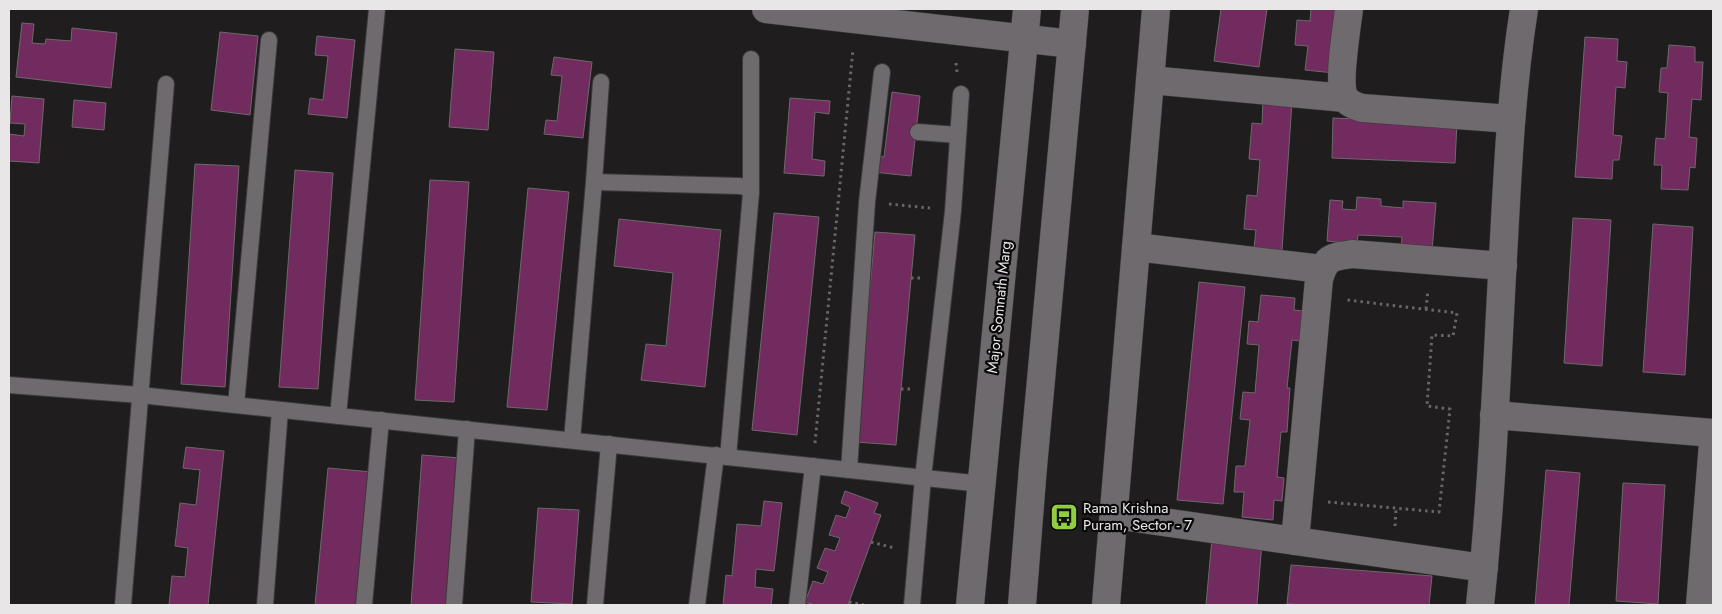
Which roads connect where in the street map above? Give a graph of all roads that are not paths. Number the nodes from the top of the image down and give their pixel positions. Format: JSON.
{"nodes":[{"id":1,"x":377,"y":9,"type":"edge"},
{"id":2,"x":772,"y":9,"type":"edge"},
{"id":3,"x":1027,"y":9,"type":"edge"},
{"id":4,"x":1075,"y":9,"type":"edge"},
{"id":5,"x":1156,"y":9,"type":"edge"},
{"id":6,"x":1349,"y":9,"type":"edge"},
{"id":7,"x":1524,"y":9,"type":"edge"},
{"id":8,"x":1025,"y":39,"type":"junction"},
{"id":9,"x":269,"y":40,"type":"dead end"},
{"id":10,"x":1072,"y":44,"type":"junction"},
{"id":11,"x":751,"y":58,"type":"dead end"},
{"id":12,"x":882,"y":72,"type":"dead end"},
{"id":13,"x":1150,"y":80,"type":"junction"},
{"id":14,"x":601,"y":82,"type":"dead end"},
{"id":15,"x":166,"y":84,"type":"dead end"},
{"id":16,"x":961,"y":94,"type":"dead end"},
{"id":17,"x":1345,"y":98,"type":"junction"},
{"id":18,"x":1511,"y":119,"type":"junction"},
{"id":19,"x":918,"y":132,"type":"dead end"},
{"id":20,"x":958,"y":135,"type":"junction"},
{"id":21,"x":594,"y":182,"type":"junction"},
{"id":22,"x":751,"y":193,"type":"junction"},
{"id":23,"x":1136,"y":248,"type":"junction"},
{"id":24,"x":1503,"y":266,"type":"junction"},
{"id":25,"x":1322,"y":269,"type":"junction"},
{"id":26,"x":9,"y":385,"type":"edge"},
{"id":27,"x":140,"y":394,"type":"junction"},
{"id":28,"x":236,"y":405,"type":"junction"},
{"id":29,"x":280,"y":410,"type":"junction"},
{"id":30,"x":1494,"y":415,"type":"junction"},
{"id":31,"x":338,"y":416,"type":"junction"},
{"id":32,"x":381,"y":420,"type":"junction"},
{"id":33,"x":467,"y":429,"type":"junction"},
{"id":34,"x":1713,"y":433,"type":"edge"},
{"id":35,"x":572,"y":440,"type":"junction"},
{"id":36,"x":1713,"y":443,"type":"edge"},
{"id":37,"x":609,"y":444,"type":"junction"},
{"id":38,"x":722,"y":456,"type":"junction"},
{"id":39,"x":813,"y":466,"type":"junction"},
{"id":40,"x":850,"y":470,"type":"junction"},
{"id":41,"x":923,"y":478,"type":"junction"},
{"id":42,"x":982,"y":484,"type":"junction"},
{"id":43,"x":1114,"y":515,"type":"junction"},
{"id":44,"x":1294,"y":541,"type":"junction"},
{"id":45,"x":1484,"y":568,"type":"junction"},
{"id":46,"x":123,"y":605,"type":"edge"},
{"id":47,"x":265,"y":605,"type":"edge"},
{"id":48,"x":364,"y":605,"type":"edge"},
{"id":49,"x":454,"y":605,"type":"edge"},
{"id":50,"x":595,"y":605,"type":"edge"},
{"id":51,"x":697,"y":605,"type":"edge"},
{"id":52,"x":797,"y":605,"type":"edge"},
{"id":53,"x":912,"y":605,"type":"edge"},
{"id":54,"x":970,"y":605,"type":"edge"},
{"id":55,"x":1022,"y":605,"type":"edge"},
{"id":56,"x":1106,"y":605,"type":"edge"},
{"id":57,"x":1480,"y":605,"type":"edge"},
{"id":58,"x":1700,"y":605,"type":"edge"}],
"edges":[{"from":1,"to":31,"type":"lane"},
{"from":2,"to":8,"type":"street"},
{"from":3,"to":8,"type":"street","name":"Major Somnath Marg"},
{"from":4,"to":10,"type":"street"},
{"from":5,"to":13,"type":"street"},
{"from":6,"to":17,"type":"street"},
{"from":7,"to":18,"type":"street"},
{"from":8,"to":10,"type":"street"},
{"from":8,"to":42,"type":"street","name":"Major Somnath Marg"},
{"from":9,"to":28,"type":"lane"},
{"from":10,"to":55,"type":"street"},
{"from":11,"to":22,"type":"lane"},
{"from":12,"to":40,"type":"lane"},
{"from":13,"to":17,"type":"street"},
{"from":13,"to":23,"type":"street"},
{"from":14,"to":21,"type":"lane"},
{"from":15,"to":27,"type":"lane"},
{"from":16,"to":20,"type":"lane"},
{"from":17,"to":18,"type":"street"},
{"from":18,"to":24,"type":"street"},
{"from":19,"to":20,"type":"lane"},
{"from":20,"to":41,"type":"lane"},
{"from":21,"to":22,"type":"lane"},
{"from":21,"to":35,"type":"lane"},
{"from":22,"to":38,"type":"lane"},
{"from":23,"to":25,"type":"street"},
{"from":23,"to":43,"type":"street"},
{"from":24,"to":25,"type":"street"},
{"from":24,"to":30,"type":"street"},
{"from":25,"to":44,"type":"street"},
{"from":26,"to":27,"type":"lane"},
{"from":27,"to":28,"type":"lane"},
{"from":27,"to":46,"type":"lane"},
{"from":28,"to":29,"type":"lane"},
{"from":29,"to":31,"type":"lane"},
{"from":29,"to":47,"type":"lane"},
{"from":30,"to":34,"type":"street"},
{"from":30,"to":45,"type":"street"},
{"from":31,"to":32,"type":"lane"},
{"from":32,"to":33,"type":"lane"},
{"from":32,"to":48,"type":"lane"},
{"from":33,"to":35,"type":"lane"},
{"from":33,"to":49,"type":"lane"},
{"from":35,"to":37,"type":"lane"},
{"from":36,"to":58,"type":"street"},
{"from":37,"to":38,"type":"lane"},
{"from":37,"to":50,"type":"lane"},
{"from":38,"to":39,"type":"lane"},
{"from":38,"to":51,"type":"lane"},
{"from":39,"to":40,"type":"lane"},
{"from":39,"to":52,"type":"lane"},
{"from":40,"to":41,"type":"lane"},
{"from":41,"to":42,"type":"lane"},
{"from":41,"to":53,"type":"lane"},
{"from":42,"to":54,"type":"street","name":"Major Somnath Marg"},
{"from":43,"to":44,"type":"street"},
{"from":43,"to":56,"type":"street"},
{"from":44,"to":45,"type":"street"},
{"from":45,"to":57,"type":"street"}]}
